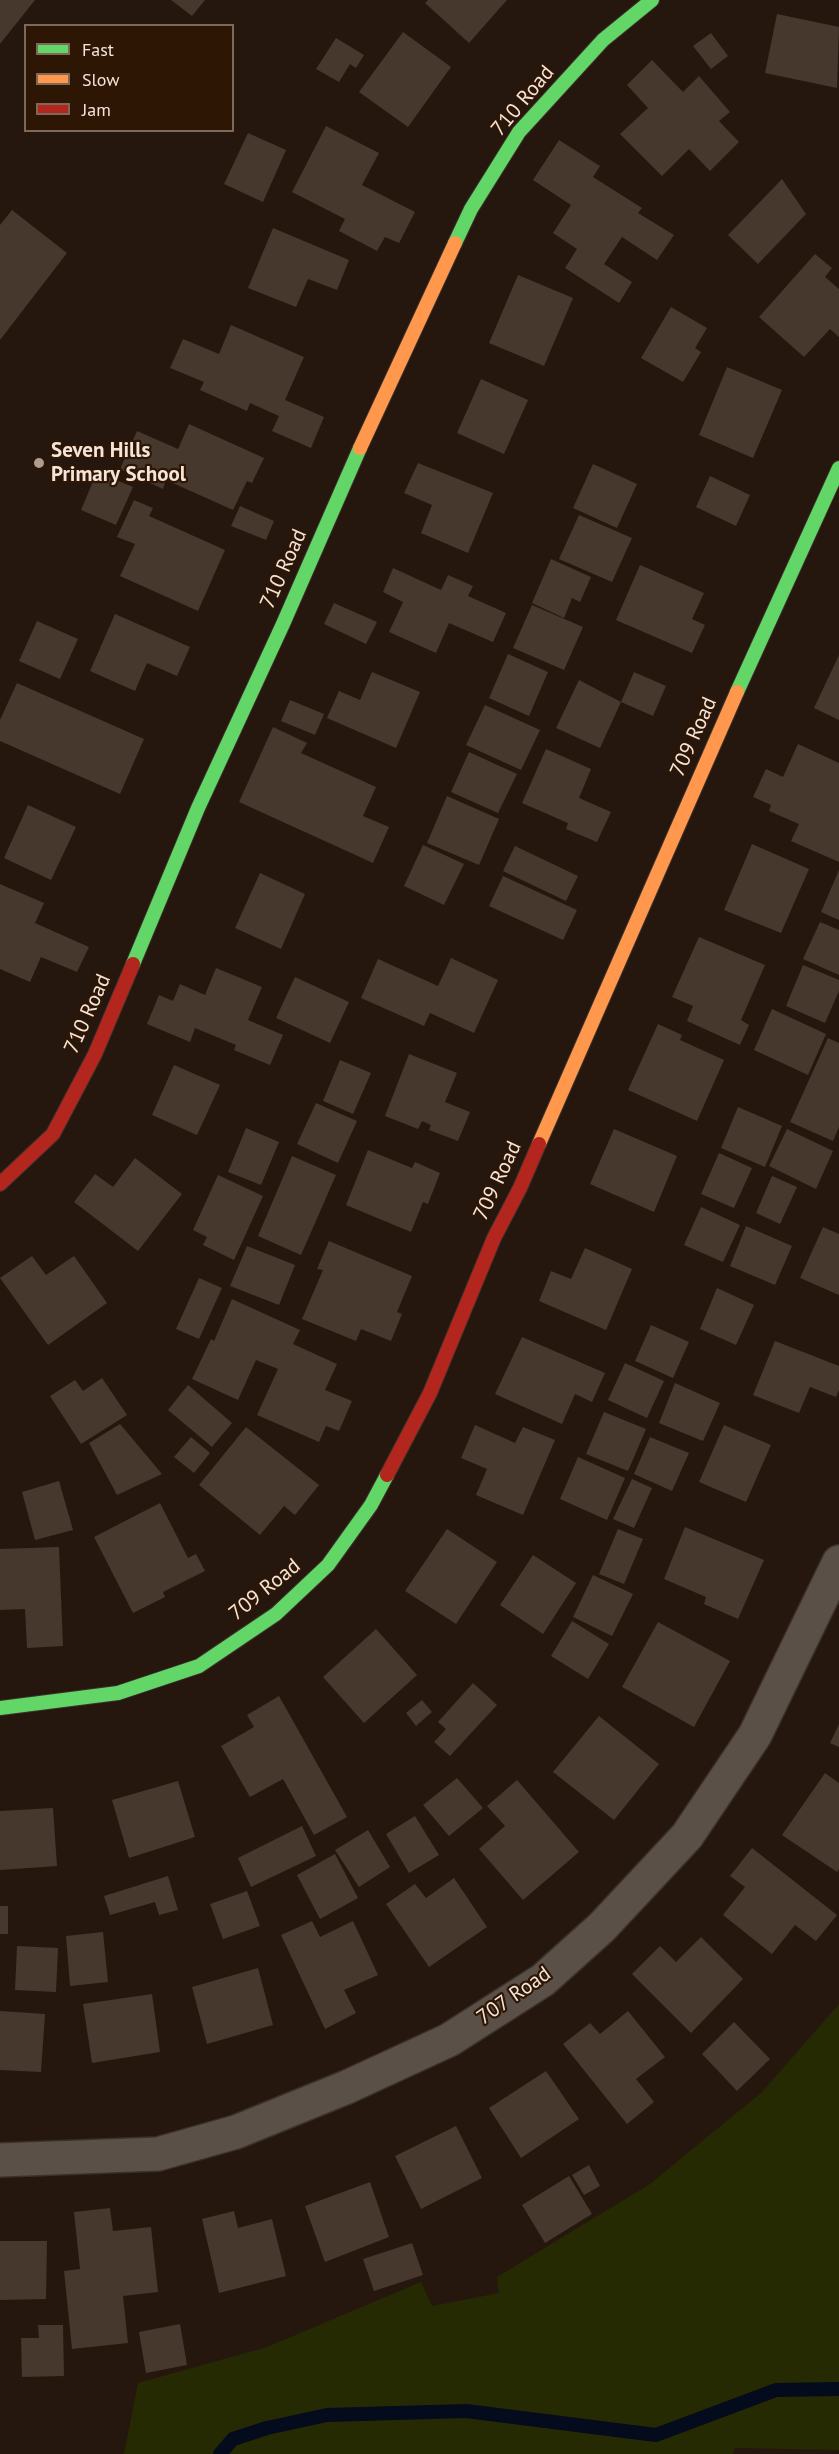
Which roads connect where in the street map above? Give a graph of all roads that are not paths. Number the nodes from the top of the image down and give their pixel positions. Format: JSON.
{"nodes":[{"id":1,"x":652,"y":0,"type":"edge"},
{"id":2,"x":839,"y":468,"type":"edge"},
{"id":3,"x":0,"y":1184,"type":"edge"},
{"id":4,"x":839,"y":1562,"type":"edge"},
{"id":5,"x":0,"y":1708,"type":"edge"},
{"id":6,"x":0,"y":2160,"type":"edge"}],
"edges":[{"from":1,"to":3,"type":"street","name":"710 Road"},
{"from":2,"to":5,"type":"street","name":"709 Road"},
{"from":4,"to":6,"type":"street","name":"707 Road"}]}
